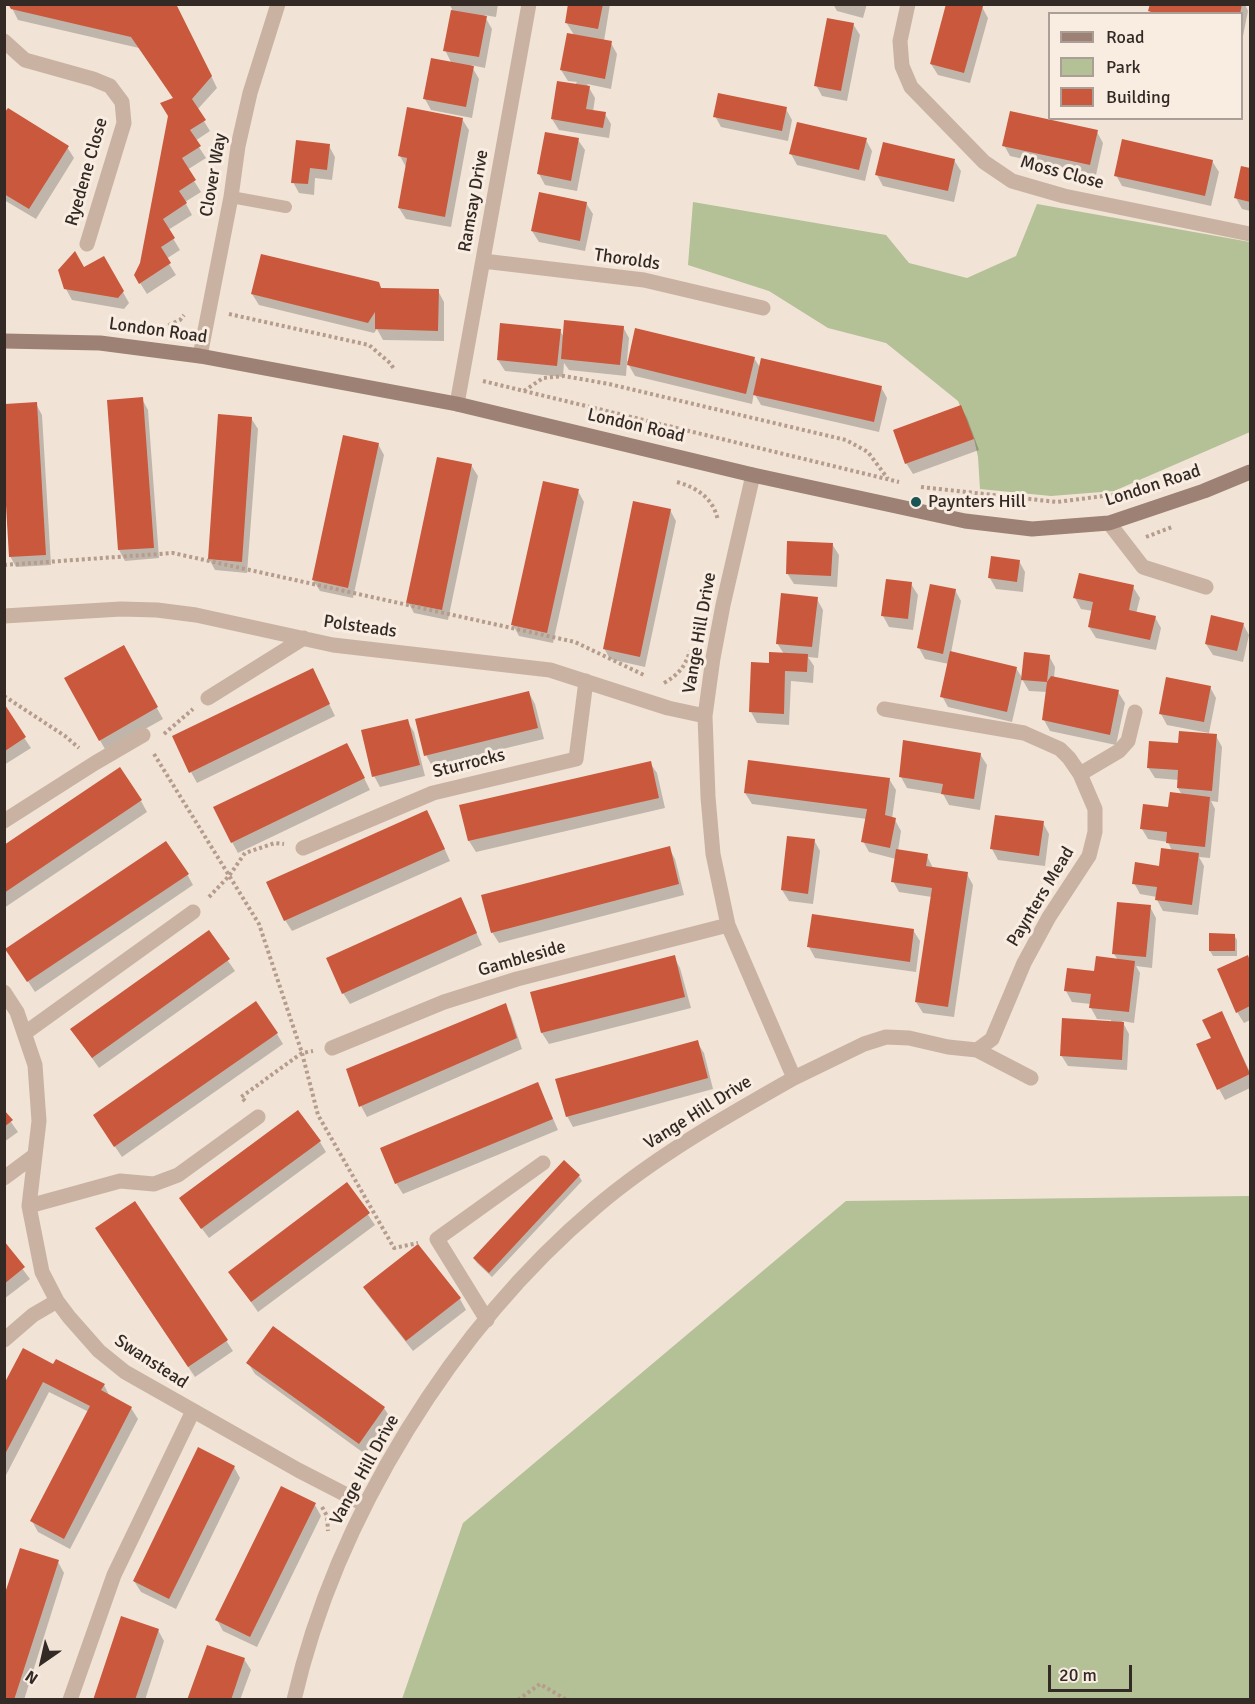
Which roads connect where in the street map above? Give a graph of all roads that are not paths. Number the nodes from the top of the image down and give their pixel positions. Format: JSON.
{"nodes":[{"id":1,"x":278,"y":4,"type":"edge"},
{"id":2,"x":529,"y":4,"type":"edge"},
{"id":3,"x":908,"y":4,"type":"edge"},
{"id":4,"x":4,"y":41,"type":"edge"},
{"id":5,"x":231,"y":197,"type":"junction"},
{"id":6,"x":286,"y":207,"type":"dead end"},
{"id":7,"x":1251,"y":234,"type":"edge"},
{"id":8,"x":87,"y":244,"type":"dead end"},
{"id":9,"x":483,"y":261,"type":"junction"},
{"id":10,"x":763,"y":308,"type":"dead end"},
{"id":11,"x":4,"y":340,"type":"edge"},
{"id":12,"x":200,"y":356,"type":"junction"},
{"id":13,"x":457,"y":404,"type":"junction"},
{"id":14,"x":1251,"y":472,"type":"edge"},
{"id":15,"x":753,"y":475,"type":"junction"},
{"id":16,"x":1109,"y":523,"type":"junction"},
{"id":17,"x":1206,"y":587,"type":"dead end"},
{"id":18,"x":4,"y":616,"type":"edge"},
{"id":19,"x":304,"y":638,"type":"junction"},
{"id":20,"x":586,"y":681,"type":"junction"},
{"id":21,"x":208,"y":698,"type":"road end"},
{"id":22,"x":884,"y":709,"type":"dead end"},
{"id":23,"x":1135,"y":712,"type":"dead end"},
{"id":24,"x":705,"y":716,"type":"junction"},
{"id":25,"x":143,"y":735,"type":"road end"},
{"id":26,"x":1080,"y":774,"type":"junction"},
{"id":27,"x":4,"y":821,"type":"edge"},
{"id":28,"x":303,"y":848,"type":"road end"},
{"id":29,"x":193,"y":912,"type":"road end"},
{"id":30,"x":728,"y":925,"type":"junction"},
{"id":31,"x":4,"y":992,"type":"edge"},
{"id":32,"x":25,"y":1033,"type":"junction"},
{"id":33,"x":332,"y":1047,"type":"road end"},
{"id":34,"x":977,"y":1050,"type":"junction"},
{"id":35,"x":794,"y":1078,"type":"junction"},
{"id":36,"x":1031,"y":1078,"type":"dead end"},
{"id":37,"x":258,"y":1117,"type":"road end"},
{"id":38,"x":35,"y":1155,"type":"junction"},
{"id":39,"x":543,"y":1163,"type":"dead end"},
{"id":40,"x":4,"y":1178,"type":"edge"},
{"id":41,"x":29,"y":1206,"type":"junction"},
{"id":42,"x":57,"y":1301,"type":"junction"},
{"id":43,"x":487,"y":1320,"type":"junction"},
{"id":44,"x":4,"y":1340,"type":"edge"},
{"id":45,"x":193,"y":1411,"type":"junction"},
{"id":46,"x":364,"y":1504,"type":"junction"},
{"id":47,"x":70,"y":1700,"type":"edge"},
{"id":48,"x":294,"y":1700,"type":"edge"}],
"edges":[{"from":1,"to":5,"type":"street","name":"Clover Way"},
{"from":2,"to":9,"type":"street","name":"Ramsay Drive"},
{"from":3,"to":7,"type":"street","name":"Moss Close"},
{"from":4,"to":8,"type":"street","name":"Ryedene Close"},
{"from":5,"to":6,"type":"lane"},
{"from":5,"to":12,"type":"street","name":"Clover Way"},
{"from":9,"to":10,"type":"street","name":"Thorolds"},
{"from":9,"to":13,"type":"street","name":"Ramsay Drive"},
{"from":11,"to":12,"type":"main road","name":"London Road"},
{"from":12,"to":13,"type":"main road","name":"London Road"},
{"from":13,"to":15,"type":"main road","name":"London Road"},
{"from":14,"to":16,"type":"main road","name":"London Road"},
{"from":15,"to":16,"type":"main road","name":"London Road"},
{"from":15,"to":24,"type":"street","name":"Vange Hill Drive"},
{"from":16,"to":17,"type":"street"},
{"from":18,"to":19,"type":"street","name":"Polsteads"},
{"from":19,"to":20,"type":"street","name":"Polsteads"},
{"from":19,"to":21,"type":"street"},
{"from":20,"to":24,"type":"street","name":"Polsteads"},
{"from":20,"to":28,"type":"street","name":"Sturrocks"},
{"from":22,"to":26,"type":"street","name":"Paynters Mead"},
{"from":23,"to":26,"type":"street"},
{"from":24,"to":30,"type":"street","name":"Vange Hill Drive"},
{"from":25,"to":27,"type":"street"},
{"from":26,"to":34,"type":"street","name":"Paynters Mead"},
{"from":29,"to":32,"type":"street"},
{"from":30,"to":33,"type":"street","name":"Gambleside"},
{"from":30,"to":35,"type":"street","name":"Vange Hill Drive"},
{"from":31,"to":32,"type":"street","name":"Swanstead"},
{"from":32,"to":38,"type":"street","name":"Swanstead"},
{"from":34,"to":35,"type":"street"},
{"from":34,"to":36,"type":"street"},
{"from":35,"to":43,"type":"street","name":"Vange Hill Drive"},
{"from":37,"to":41,"type":"street"},
{"from":38,"to":40,"type":"street"},
{"from":38,"to":41,"type":"street","name":"Swanstead"},
{"from":39,"to":43,"type":"street"},
{"from":41,"to":42,"type":"street","name":"Swanstead"},
{"from":42,"to":44,"type":"street"},
{"from":42,"to":45,"type":"street","name":"Swanstead"},
{"from":43,"to":46,"type":"street","name":"Vange Hill Drive"},
{"from":45,"to":46,"type":"street","name":"Swanstead"},
{"from":45,"to":47,"type":"street"},
{"from":46,"to":48,"type":"street","name":"Vange Hill Drive"}]}
